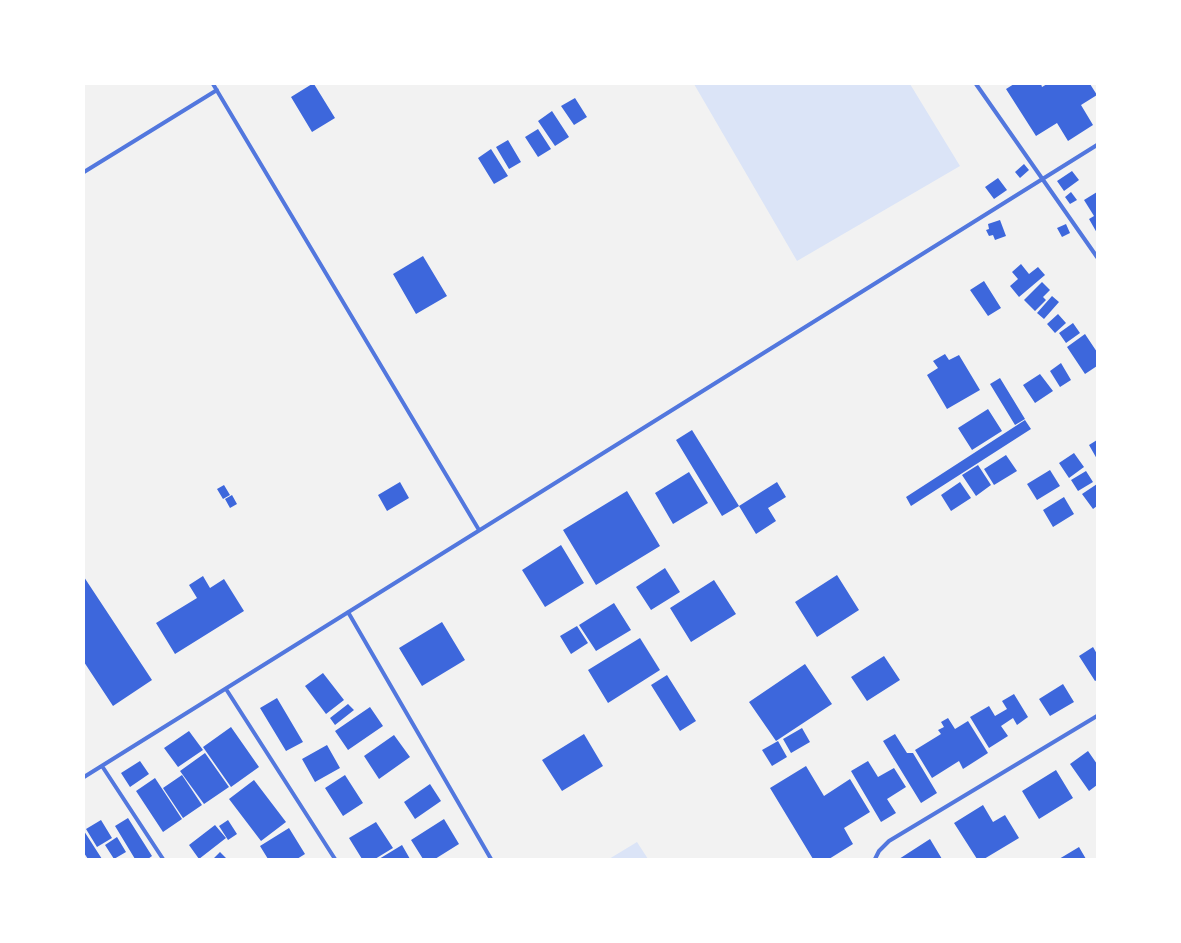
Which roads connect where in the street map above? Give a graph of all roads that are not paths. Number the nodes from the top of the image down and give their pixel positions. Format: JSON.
{"nodes":[{"id":1,"x":213,"y":84,"type":"edge"},
{"id":2,"x":976,"y":84,"type":"edge"},
{"id":3,"x":217,"y":90,"type":"junction"},
{"id":4,"x":1097,"y":145,"type":"edge"},
{"id":5,"x":84,"y":172,"type":"edge"},
{"id":6,"x":1042,"y":179,"type":"junction"},
{"id":7,"x":1097,"y":257,"type":"edge"},
{"id":8,"x":479,"y":530,"type":"junction"},
{"id":9,"x":348,"y":612,"type":"junction"},
{"id":10,"x":226,"y":689,"type":"junction"},
{"id":11,"x":1097,"y":716,"type":"edge"},
{"id":12,"x":102,"y":766,"type":"junction"},
{"id":13,"x":84,"y":777,"type":"edge"},
{"id":14,"x":163,"y":859,"type":"edge"},
{"id":15,"x":335,"y":859,"type":"edge"},
{"id":16,"x":491,"y":859,"type":"edge"},
{"id":17,"x":875,"y":859,"type":"edge"}],
"edges":[{"from":1,"to":3,"type":"street"},
{"from":2,"to":6,"type":"street"},
{"from":3,"to":5,"type":"street"},
{"from":3,"to":8,"type":"street"},
{"from":4,"to":6,"type":"street"},
{"from":6,"to":7,"type":"street"},
{"from":6,"to":8,"type":"street"},
{"from":8,"to":9,"type":"street"},
{"from":9,"to":10,"type":"street"},
{"from":9,"to":16,"type":"street"},
{"from":10,"to":12,"type":"street"},
{"from":10,"to":15,"type":"street"},
{"from":11,"to":17,"type":"street"},
{"from":12,"to":13,"type":"street"},
{"from":12,"to":14,"type":"street"}]}
